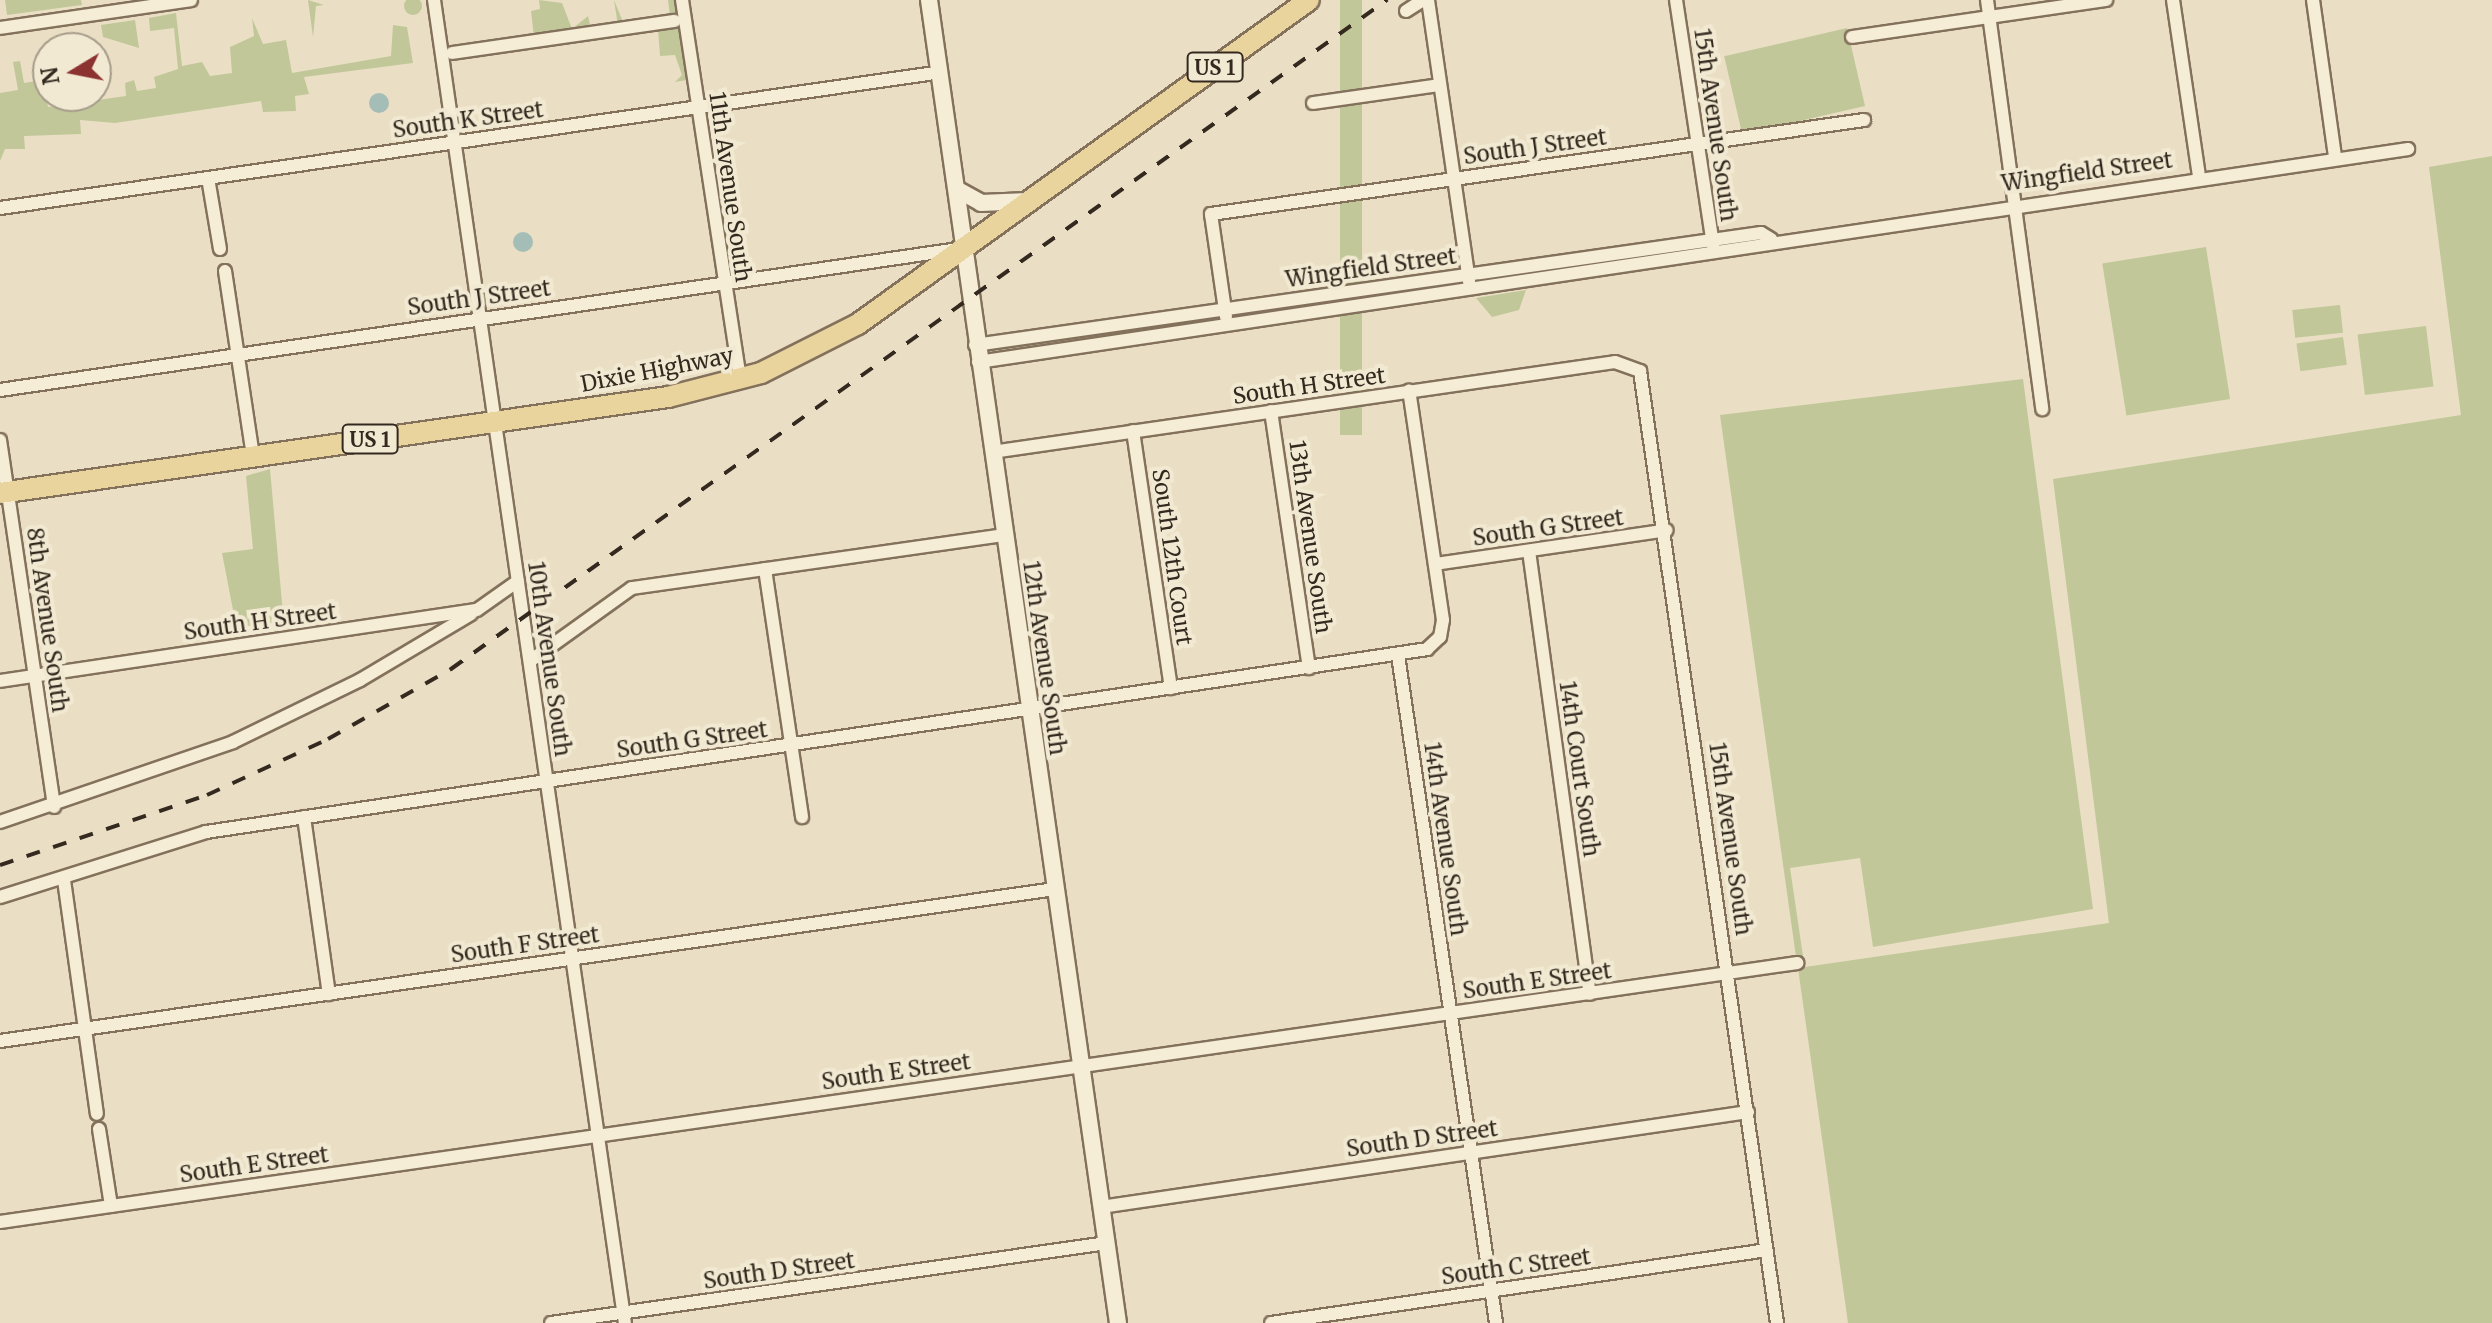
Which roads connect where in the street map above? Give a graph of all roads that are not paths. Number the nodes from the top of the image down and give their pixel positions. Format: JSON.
{"nodes":[{"id":1,"x":191,"y":0,"type":"edge"},
{"id":2,"x":434,"y":0,"type":"edge"},
{"id":3,"x":682,"y":0,"type":"edge"},
{"id":4,"x":929,"y":0,"type":"edge"},
{"id":5,"x":1309,"y":0,"type":"edge"},
{"id":6,"x":1425,"y":0,"type":"edge"},
{"id":7,"x":1676,"y":0,"type":"edge"},
{"id":8,"x":1987,"y":0,"type":"edge"},
{"id":9,"x":2106,"y":0,"type":"edge"},
{"id":10,"x":2173,"y":0,"type":"edge"},
{"id":11,"x":2313,"y":0,"type":"edge"},
{"id":12,"x":1406,"y":11,"type":"dead end"},
{"id":13,"x":1989,"y":17,"type":"junction"},
{"id":14,"x":675,"y":21,"type":"dead end"},
{"id":15,"x":0,"y":28,"type":"edge"},
{"id":16,"x":1852,"y":37,"type":"dead end"},
{"id":17,"x":452,"y":53,"type":"dead end"},
{"id":18,"x":941,"y":72,"type":"junction"},
{"id":19,"x":1440,"y":85,"type":"junction"},
{"id":20,"x":1313,"y":103,"type":"dead end"},
{"id":21,"x":698,"y":107,"type":"junction"},
{"id":22,"x":1864,"y":120,"type":"dead end"},
{"id":23,"x":455,"y":142,"type":"junction"},
{"id":24,"x":1697,"y":144,"type":"junction"},
{"id":25,"x":2408,"y":149,"type":"dead end"},
{"id":26,"x":2335,"y":156,"type":"junction"},
{"id":27,"x":2199,"y":176,"type":"junction"},
{"id":28,"x":208,"y":178,"type":"junction"},
{"id":29,"x":1454,"y":179,"type":"junction"},
{"id":30,"x":958,"y":190,"type":"junction"},
{"id":31,"x":1030,"y":201,"type":"junction"},
{"id":32,"x":2016,"y":202,"type":"junction"},
{"id":33,"x":0,"y":208,"type":"edge"},
{"id":34,"x":1771,"y":239,"type":"junction"},
{"id":35,"x":1712,"y":240,"type":"junction"},
{"id":36,"x":964,"y":248,"type":"junction"},
{"id":37,"x":220,"y":249,"type":"dead end"},
{"id":38,"x":1714,"y":255,"type":"junction"},
{"id":39,"x":225,"y":271,"type":"dead end"},
{"id":40,"x":1468,"y":275,"type":"junction"},
{"id":41,"x":724,"y":282,"type":"junction"},
{"id":42,"x":1471,"y":291,"type":"junction"},
{"id":43,"x":1287,"y":300,"type":"junction"},
{"id":44,"x":1225,"y":309,"type":"junction"},
{"id":45,"x":1289,"y":317,"type":"junction"},
{"id":46,"x":480,"y":318,"type":"junction"},
{"id":47,"x":1227,"y":326,"type":"junction"},
{"id":48,"x":237,"y":354,"type":"junction"},
{"id":49,"x":976,"y":354,"type":"junction"},
{"id":50,"x":1633,"y":365,"type":"joint"},
{"id":51,"x":740,"y":381,"type":"junction"},
{"id":52,"x":0,"y":390,"type":"edge"},
{"id":53,"x":1409,"y":391,"type":"junction"},
{"id":54,"x":2042,"y":409,"type":"dead end"},
{"id":55,"x":1271,"y":411,"type":"junction"},
{"id":56,"x":494,"y":422,"type":"junction"},
{"id":57,"x":1133,"y":431,"type":"junction"},
{"id":58,"x":0,"y":440,"type":"edge"},
{"id":59,"x":992,"y":452,"type":"junction"},
{"id":60,"x":253,"y":456,"type":"junction"},
{"id":61,"x":4,"y":493,"type":"edge"},
{"id":62,"x":1667,"y":530,"type":"junction"},
{"id":63,"x":1004,"y":535,"type":"junction"},
{"id":64,"x":1529,"y":551,"type":"junction"},
{"id":65,"x":1435,"y":564,"type":"junction"},
{"id":66,"x":765,"y":569,"type":"junction"},
{"id":67,"x":518,"y":581,"type":"junction"},
{"id":68,"x":477,"y":610,"type":"junction"},
{"id":69,"x":1398,"y":655,"type":"junction"},
{"id":70,"x":530,"y":661,"type":"junction"},
{"id":71,"x":1309,"y":668,"type":"junction"},
{"id":72,"x":34,"y":675,"type":"junction"},
{"id":73,"x":0,"y":681,"type":"edge"},
{"id":74,"x":1171,"y":688,"type":"junction"},
{"id":75,"x":1029,"y":712,"type":"junction"},
{"id":76,"x":790,"y":746,"type":"junction"},
{"id":77,"x":547,"y":781,"type":"junction"},
{"id":78,"x":54,"y":807,"type":"junction"},
{"id":79,"x":304,"y":817,"type":"junction"},
{"id":80,"x":802,"y":817,"type":"dead end"},
{"id":81,"x":0,"y":822,"type":"edge"},
{"id":82,"x":64,"y":880,"type":"junction"},
{"id":83,"x":1055,"y":889,"type":"junction"},
{"id":84,"x":0,"y":897,"type":"edge"},
{"id":85,"x":572,"y":959,"type":"junction"},
{"id":86,"x":1797,"y":963,"type":"dead end"},
{"id":87,"x":1729,"y":973,"type":"junction"},
{"id":88,"x":329,"y":994,"type":"junction"},
{"id":89,"x":1590,"y":994,"type":"junction"},
{"id":90,"x":1451,"y":1014,"type":"junction"},
{"id":91,"x":86,"y":1029,"type":"junction"},
{"id":92,"x":0,"y":1041,"type":"edge"},
{"id":93,"x":1081,"y":1066,"type":"junction"},
{"id":94,"x":1748,"y":1112,"type":"junction"},
{"id":95,"x":97,"y":1114,"type":"dead end"},
{"id":96,"x":99,"y":1129,"type":"dead end"},
{"id":97,"x":598,"y":1136,"type":"junction"},
{"id":98,"x":1471,"y":1152,"type":"junction"},
{"id":99,"x":111,"y":1206,"type":"junction"},
{"id":100,"x":1101,"y":1207,"type":"junction"},
{"id":101,"x":0,"y":1222,"type":"edge"},
{"id":102,"x":1107,"y":1243,"type":"junction"},
{"id":103,"x":1767,"y":1250,"type":"junction"},
{"id":104,"x":1492,"y":1291,"type":"junction"},
{"id":105,"x":624,"y":1318,"type":"edge"},
{"id":106,"x":551,"y":1323,"type":"edge"},
{"id":107,"x":1118,"y":1323,"type":"edge"},
{"id":108,"x":1271,"y":1323,"type":"edge"},
{"id":109,"x":1496,"y":1323,"type":"edge"},
{"id":110,"x":1777,"y":1323,"type":"edge"}],
"edges":[{"from":1,"to":15,"type":"street"},
{"from":2,"to":23,"type":"street","name":"10th Avenue South"},
{"from":3,"to":21,"type":"street","name":"11th Avenue South"},
{"from":4,"to":18,"type":"street","name":"12th Avenue South"},
{"from":5,"to":31,"type":"main road","name":"Dixie Highway","number":"US 1"},
{"from":6,"to":12,"type":"street"},
{"from":6,"to":19,"type":"street"},
{"from":7,"to":24,"type":"street","name":"15th Avenue South"},
{"from":8,"to":13,"type":"street"},
{"from":9,"to":13,"type":"street"},
{"from":10,"to":27,"type":"street"},
{"from":11,"to":26,"type":"street"},
{"from":13,"to":16,"type":"street"},
{"from":13,"to":32,"type":"street"},
{"from":14,"to":17,"type":"street"},
{"from":18,"to":21,"type":"street","name":"South K Street"},
{"from":18,"to":30,"type":"street","name":"12th Avenue South"},
{"from":19,"to":20,"type":"street"},
{"from":19,"to":29,"type":"street"},
{"from":21,"to":23,"type":"street","name":"South K Street"},
{"from":21,"to":41,"type":"street","name":"11th Avenue South"},
{"from":22,"to":24,"type":"street","name":"South J Street"},
{"from":23,"to":28,"type":"street","name":"South K Street"},
{"from":23,"to":46,"type":"street","name":"10th Avenue South"},
{"from":24,"to":29,"type":"street","name":"South J Street"},
{"from":24,"to":35,"type":"street","name":"15th Avenue South"},
{"from":25,"to":26,"type":"street","name":"Wingfield Street"},
{"from":26,"to":27,"type":"street","name":"Wingfield Street"},
{"from":27,"to":32,"type":"street","name":"Wingfield Street"},
{"from":28,"to":33,"type":"street","name":"South K Street"},
{"from":28,"to":37,"type":"street"},
{"from":29,"to":40,"type":"street"},
{"from":29,"to":44,"type":"street","name":"South J Street"},
{"from":30,"to":31,"type":"street"},
{"from":30,"to":36,"type":"street","name":"12th Avenue South"},
{"from":31,"to":36,"type":"main road","name":"Dixie Highway","number":"US 1"},
{"from":32,"to":34,"type":"street","name":"Wingfield Street"},
{"from":32,"to":54,"type":"street"},
{"from":34,"to":35,"type":"street","name":"Wingfield Street"},
{"from":34,"to":38,"type":"street","name":"Wingfield Street"},
{"from":35,"to":38,"type":"street","name":"15th Avenue South"},
{"from":35,"to":40,"type":"street","name":"Wingfield Street"},
{"from":36,"to":41,"type":"street","name":"South J Street"},
{"from":36,"to":49,"type":"street","name":"12th Avenue South"},
{"from":36,"to":51,"type":"main road","name":"Dixie Highway","number":"US 1"},
{"from":38,"to":42,"type":"street","name":"Wingfield Street"},
{"from":39,"to":48,"type":"street"},
{"from":40,"to":42,"type":"street"},
{"from":40,"to":43,"type":"street","name":"Wingfield Street"},
{"from":41,"to":46,"type":"street","name":"South J Street"},
{"from":41,"to":51,"type":"street","name":"11th Avenue South"},
{"from":42,"to":45,"type":"street","name":"Wingfield Street"},
{"from":43,"to":44,"type":"street","name":"Wingfield Street"},
{"from":43,"to":45,"type":"street"},
{"from":44,"to":47,"type":"street"},
{"from":44,"to":49,"type":"street","name":"Wingfield Street"},
{"from":45,"to":47,"type":"street","name":"Wingfield Street"},
{"from":46,"to":48,"type":"street","name":"South J Street"},
{"from":46,"to":56,"type":"street","name":"10th Avenue South"},
{"from":47,"to":49,"type":"street","name":"Wingfield Street"},
{"from":48,"to":52,"type":"street","name":"South J Street"},
{"from":48,"to":60,"type":"street"},
{"from":49,"to":59,"type":"street","name":"12th Avenue South"},
{"from":50,"to":53,"type":"street","name":"South H Street"},
{"from":50,"to":62,"type":"street","name":"15th Avenue South"},
{"from":51,"to":56,"type":"main road","name":"Dixie Highway","number":"US 1"},
{"from":53,"to":55,"type":"street","name":"South H Street"},
{"from":53,"to":65,"type":"street"},
{"from":55,"to":57,"type":"street","name":"South H Street"},
{"from":55,"to":71,"type":"street","name":"13th Avenue South"},
{"from":56,"to":60,"type":"main road","name":"Dixie Highway","number":"US 1"},
{"from":56,"to":67,"type":"street","name":"10th Avenue South"},
{"from":57,"to":59,"type":"street","name":"South H Street"},
{"from":57,"to":74,"type":"street","name":"South 12th Court"},
{"from":58,"to":61,"type":"street","name":"8th Avenue South"},
{"from":59,"to":63,"type":"street","name":"12th Avenue South"},
{"from":60,"to":61,"type":"main road","name":"Dixie Highway","number":"US 1"},
{"from":61,"to":72,"type":"street","name":"8th Avenue South"},
{"from":62,"to":64,"type":"street","name":"South G Street"},
{"from":62,"to":87,"type":"street","name":"15th Avenue South"},
{"from":63,"to":66,"type":"street"},
{"from":63,"to":75,"type":"street","name":"12th Avenue South"},
{"from":64,"to":65,"type":"street","name":"South G Street"},
{"from":64,"to":89,"type":"street","name":"14th Court South"},
{"from":65,"to":69,"type":"street"},
{"from":66,"to":70,"type":"street"},
{"from":66,"to":76,"type":"street"},
{"from":67,"to":68,"type":"street","name":"South H Street"},
{"from":67,"to":70,"type":"street","name":"10th Avenue South"},
{"from":68,"to":72,"type":"street","name":"South H Street"},
{"from":68,"to":78,"type":"street"},
{"from":69,"to":71,"type":"street","name":"South G Street"},
{"from":69,"to":90,"type":"street","name":"14th Avenue South"},
{"from":70,"to":77,"type":"street","name":"10th Avenue South"},
{"from":71,"to":74,"type":"street","name":"South G Street"},
{"from":72,"to":73,"type":"street","name":"South H Street"},
{"from":72,"to":78,"type":"street","name":"8th Avenue South"},
{"from":74,"to":75,"type":"street","name":"South G Street"},
{"from":75,"to":76,"type":"street","name":"South G Street"},
{"from":75,"to":83,"type":"street","name":"12th Avenue South"},
{"from":76,"to":77,"type":"street","name":"South G Street"},
{"from":76,"to":80,"type":"street"},
{"from":77,"to":79,"type":"street","name":"South G Street"},
{"from":77,"to":85,"type":"street","name":"10th Avenue South"},
{"from":78,"to":81,"type":"street"},
{"from":79,"to":82,"type":"street","name":"South G Street"},
{"from":79,"to":88,"type":"street"},
{"from":82,"to":84,"type":"street","name":"South G Street"},
{"from":82,"to":91,"type":"street"},
{"from":83,"to":85,"type":"street","name":"South F Street"},
{"from":83,"to":93,"type":"street","name":"12th Avenue South"},
{"from":85,"to":88,"type":"street","name":"South F Street"},
{"from":85,"to":97,"type":"street","name":"10th Avenue South"},
{"from":86,"to":87,"type":"street","name":"South E Street"},
{"from":87,"to":89,"type":"street","name":"South E Street"},
{"from":87,"to":94,"type":"street","name":"15th Avenue South"},
{"from":88,"to":91,"type":"street","name":"South F Street"},
{"from":89,"to":90,"type":"street","name":"South E Street"},
{"from":90,"to":93,"type":"street","name":"South E Street"},
{"from":90,"to":98,"type":"street","name":"14th Avenue South"},
{"from":91,"to":92,"type":"street","name":"South F Street"},
{"from":91,"to":95,"type":"street"},
{"from":93,"to":97,"type":"street","name":"South E Street"},
{"from":93,"to":100,"type":"street","name":"12th Avenue South"},
{"from":94,"to":98,"type":"street","name":"South D Street"},
{"from":94,"to":103,"type":"street","name":"15th Avenue South"},
{"from":96,"to":99,"type":"street"},
{"from":97,"to":99,"type":"street","name":"South E Street"},
{"from":97,"to":105,"type":"street","name":"10th Avenue South"},
{"from":98,"to":100,"type":"street","name":"South D Street"},
{"from":98,"to":104,"type":"street","name":"14th Avenue South"},
{"from":99,"to":101,"type":"street","name":"South E Street"},
{"from":100,"to":102,"type":"street","name":"12th Avenue South"},
{"from":102,"to":105,"type":"street","name":"South D Street"},
{"from":102,"to":107,"type":"street","name":"12th Avenue South"},
{"from":103,"to":104,"type":"street","name":"South C Street"},
{"from":103,"to":110,"type":"street","name":"15th Avenue South"},
{"from":104,"to":108,"type":"street","name":"South C Street"},
{"from":104,"to":109,"type":"street","name":"14th Avenue South"},
{"from":105,"to":106,"type":"street","name":"South D Street"}]}
